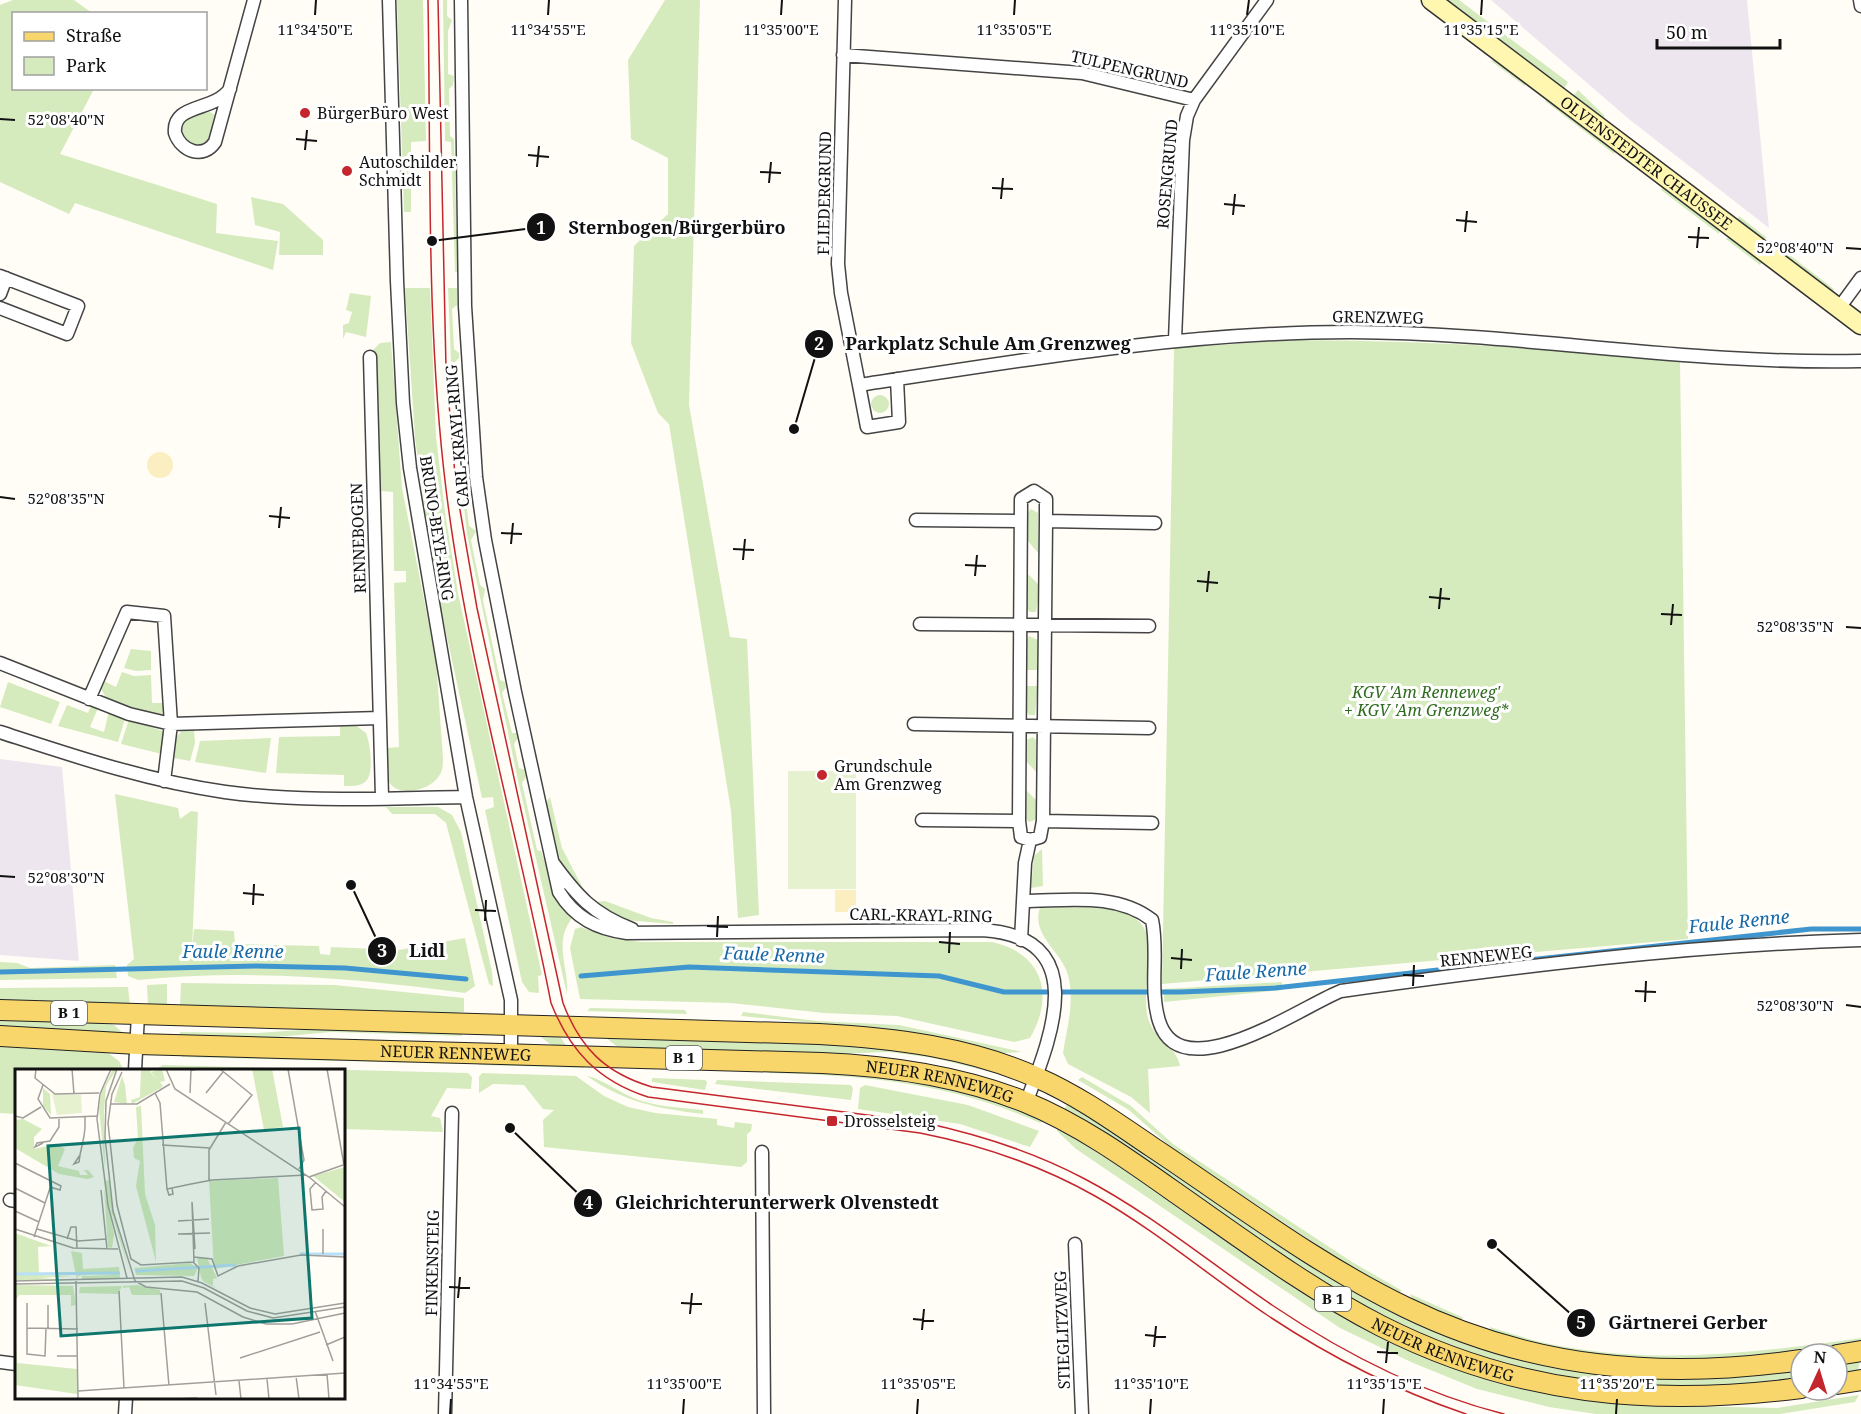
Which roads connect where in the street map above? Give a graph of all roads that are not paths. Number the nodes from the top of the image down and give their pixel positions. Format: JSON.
{"nodes":[{"id":1,"x":254,"y":0,"type":"edge"},
{"id":2,"x":389,"y":0,"type":"edge"},
{"id":3,"x":461,"y":0,"type":"edge"},
{"id":4,"x":845,"y":0,"type":"edge"},
{"id":5,"x":1267,"y":0,"type":"edge"},
{"id":6,"x":1431,"y":0,"type":"edge"},
{"id":7,"x":1860,"y":0,"type":"edge"},
{"id":8,"x":1861,"y":6,"type":"edge"},
{"id":9,"x":843,"y":55,"type":"junction"},
{"id":10,"x":230,"y":89,"type":"junction"},
{"id":11,"x":1194,"y":100,"type":"junction"},
{"id":12,"x":3,"y":277,"type":"edge"},
{"id":13,"x":1861,"y":278,"type":"edge"},
{"id":14,"x":0,"y":294,"type":"edge"},
{"id":15,"x":1839,"y":308,"type":"junction"},
{"id":16,"x":0,"y":309,"type":"edge"},
{"id":17,"x":1861,"y":325,"type":"edge"},
{"id":18,"x":1175,"y":340,"type":"junction"},
{"id":19,"x":370,"y":357,"type":"dead end"},
{"id":20,"x":1861,"y":361,"type":"edge"},
{"id":21,"x":897,"y":379,"type":"junction"},
{"id":22,"x":859,"y":385,"type":"junction"},
{"id":23,"x":916,"y":520,"type":"dead end"},
{"id":24,"x":1021,"y":521,"type":"junction"},
{"id":25,"x":1046,"y":521,"type":"junction"},
{"id":26,"x":1155,"y":523,"type":"dead end"},
{"id":27,"x":920,"y":624,"type":"dead end"},
{"id":28,"x":1020,"y":624,"type":"junction"},
{"id":29,"x":1044,"y":624,"type":"junction"},
{"id":30,"x":1149,"y":626,"type":"dead end"},
{"id":31,"x":0,"y":663,"type":"edge"},
{"id":32,"x":90,"y":699,"type":"junction"},
{"id":33,"x":380,"y":718,"type":"junction"},
{"id":34,"x":171,"y":724,"type":"junction"},
{"id":35,"x":914,"y":724,"type":"dead end"},
{"id":36,"x":1020,"y":726,"type":"junction"},
{"id":37,"x":1043,"y":726,"type":"junction"},
{"id":38,"x":1149,"y":728,"type":"dead end"},
{"id":39,"x":0,"y":732,"type":"edge"},
{"id":40,"x":164,"y":781,"type":"junction"},
{"id":41,"x":382,"y":797,"type":"junction"},
{"id":42,"x":466,"y":797,"type":"junction"},
{"id":43,"x":922,"y":820,"type":"dead end"},
{"id":44,"x":1019,"y":821,"type":"junction"},
{"id":45,"x":1043,"y":821,"type":"junction"},
{"id":46,"x":1152,"y":823,"type":"dead end"},
{"id":47,"x":1030,"y":840,"type":"junction"},
{"id":48,"x":1024,"y":901,"type":"junction"},
{"id":49,"x":1021,"y":940,"type":"junction"},
{"id":50,"x":1861,"y":940,"type":"edge"},
{"id":51,"x":0,"y":1010,"type":"edge"},
{"id":52,"x":138,"y":1015,"type":"junction"},
{"id":53,"x":512,"y":1025,"type":"junction"},
{"id":54,"x":0,"y":1036,"type":"edge"},
{"id":55,"x":137,"y":1044,"type":"junction"},
{"id":56,"x":511,"y":1053,"type":"junction"},
{"id":57,"x":135,"y":1069,"type":"edge"},
{"id":58,"x":1036,"y":1077,"type":"junction"},
{"id":59,"x":1026,"y":1102,"type":"junction"},
{"id":60,"x":452,"y":1113,"type":"dead end"},
{"id":61,"x":762,"y":1152,"type":"dead end"},
{"id":62,"x":1075,"y":1244,"type":"dead end"},
{"id":63,"x":1789,"y":1361,"type":"edge"},
{"id":64,"x":0,"y":1362,"type":"edge"},
{"id":65,"x":15,"y":1364,"type":"edge"},
{"id":66,"x":1789,"y":1389,"type":"edge"},
{"id":67,"x":126,"y":1399,"type":"edge"},
{"id":68,"x":125,"y":1414,"type":"edge"},
{"id":69,"x":445,"y":1414,"type":"edge"},
{"id":70,"x":764,"y":1414,"type":"edge"},
{"id":71,"x":1083,"y":1414,"type":"edge"}],
"edges":[{"from":1,"to":10,"type":"street"},
{"from":2,"to":42,"type":"street","name":"BRUNO-BEYE-RING"},
{"from":3,"to":49,"type":"street","name":"CARL-KRAYL-RING"},
{"from":4,"to":9,"type":"street","name":"FLIEDERGRUND"},
{"from":5,"to":11,"type":"street","name":"ROSENGRUND"},
{"from":6,"to":15,"type":"street","name":"OLVENSTEDTER CHAUSSEE"},
{"from":7,"to":8,"type":"street"},
{"from":9,"to":11,"type":"street","name":"TULPENGRUND"},
{"from":9,"to":22,"type":"street","name":"FLIEDERGRUND"},
{"from":10,"to":10,"type":"street"},
{"from":11,"to":18,"type":"street","name":"ROSENGRUND"},
{"from":12,"to":14,"type":"street"},
{"from":12,"to":16,"type":"street"},
{"from":13,"to":15,"type":"street"},
{"from":15,"to":17,"type":"street","name":"OLVENSTEDTER CHAUSSEE"},
{"from":18,"to":20,"type":"street","name":"GRENZWEG"},
{"from":18,"to":21,"type":"street","name":"GRENZWEG"},
{"from":19,"to":33,"type":"street","name":"RENNEBOGEN"},
{"from":21,"to":22,"type":"street","name":"GRENZWEG"},
{"from":21,"to":22,"type":"street"},
{"from":23,"to":24,"type":"street"},
{"from":24,"to":25,"type":"street"},
{"from":24,"to":28,"type":"street"},
{"from":25,"to":26,"type":"street"},
{"from":25,"to":29,"type":"street"},
{"from":27,"to":28,"type":"street"},
{"from":28,"to":29,"type":"street"},
{"from":28,"to":36,"type":"street"},
{"from":29,"to":30,"type":"street"},
{"from":29,"to":37,"type":"street"},
{"from":31,"to":32,"type":"street"},
{"from":32,"to":34,"type":"street"},
{"from":32,"to":34,"type":"street"},
{"from":33,"to":34,"type":"street"},
{"from":33,"to":41,"type":"street","name":"RENNEBOGEN"},
{"from":34,"to":40,"type":"street"},
{"from":35,"to":36,"type":"street"},
{"from":36,"to":37,"type":"street"},
{"from":36,"to":44,"type":"street"},
{"from":37,"to":38,"type":"street"},
{"from":37,"to":45,"type":"street"},
{"from":39,"to":40,"type":"street"},
{"from":40,"to":41,"type":"street"},
{"from":41,"to":42,"type":"street"},
{"from":42,"to":53,"type":"street","name":"BRUNO-BEYE-RING"},
{"from":43,"to":44,"type":"street"},
{"from":44,"to":47,"type":"street"},
{"from":45,"to":46,"type":"street"},
{"from":45,"to":47,"type":"street"},
{"from":47,"to":48,"type":"street"},
{"from":48,"to":49,"type":"street"},
{"from":48,"to":50,"type":"street","name":"RENNEWEG"},
{"from":49,"to":58,"type":"street","name":"CARL-KRAYL-RING"},
{"from":51,"to":52,"type":"main road","name":"NEUER RENNEWEG","number":"B 1"},
{"from":52,"to":53,"type":"main road","name":"NEUER RENNEWEG","number":"B 1"},
{"from":52,"to":55,"type":"street"},
{"from":53,"to":56,"type":"street","name":"BRUNO-BEYE-RING"},
{"from":53,"to":58,"type":"main road","name":"NEUER RENNEWEG","number":"B 1"},
{"from":54,"to":55,"type":"main road","name":"NEUER RENNEWEG","number":"B 1"},
{"from":55,"to":56,"type":"main road","name":"NEUER RENNEWEG","number":"B 1"},
{"from":55,"to":57,"type":"street"},
{"from":56,"to":59,"type":"main road","name":"NEUER RENNEWEG","number":"B 1"},
{"from":58,"to":59,"type":"street","name":"CARL-KRAYL-RING"},
{"from":58,"to":63,"type":"main road","name":"NEUER RENNEWEG","number":"B 1"},
{"from":59,"to":66,"type":"main road","name":"NEUER RENNEWEG","number":"B 1"},
{"from":60,"to":69,"type":"street","name":"FINKENSTEIG"},
{"from":61,"to":70,"type":"street"},
{"from":62,"to":71,"type":"street","name":"STIEGLITZWEG"},
{"from":64,"to":65,"type":"street"},
{"from":67,"to":68,"type":"street"}]}
